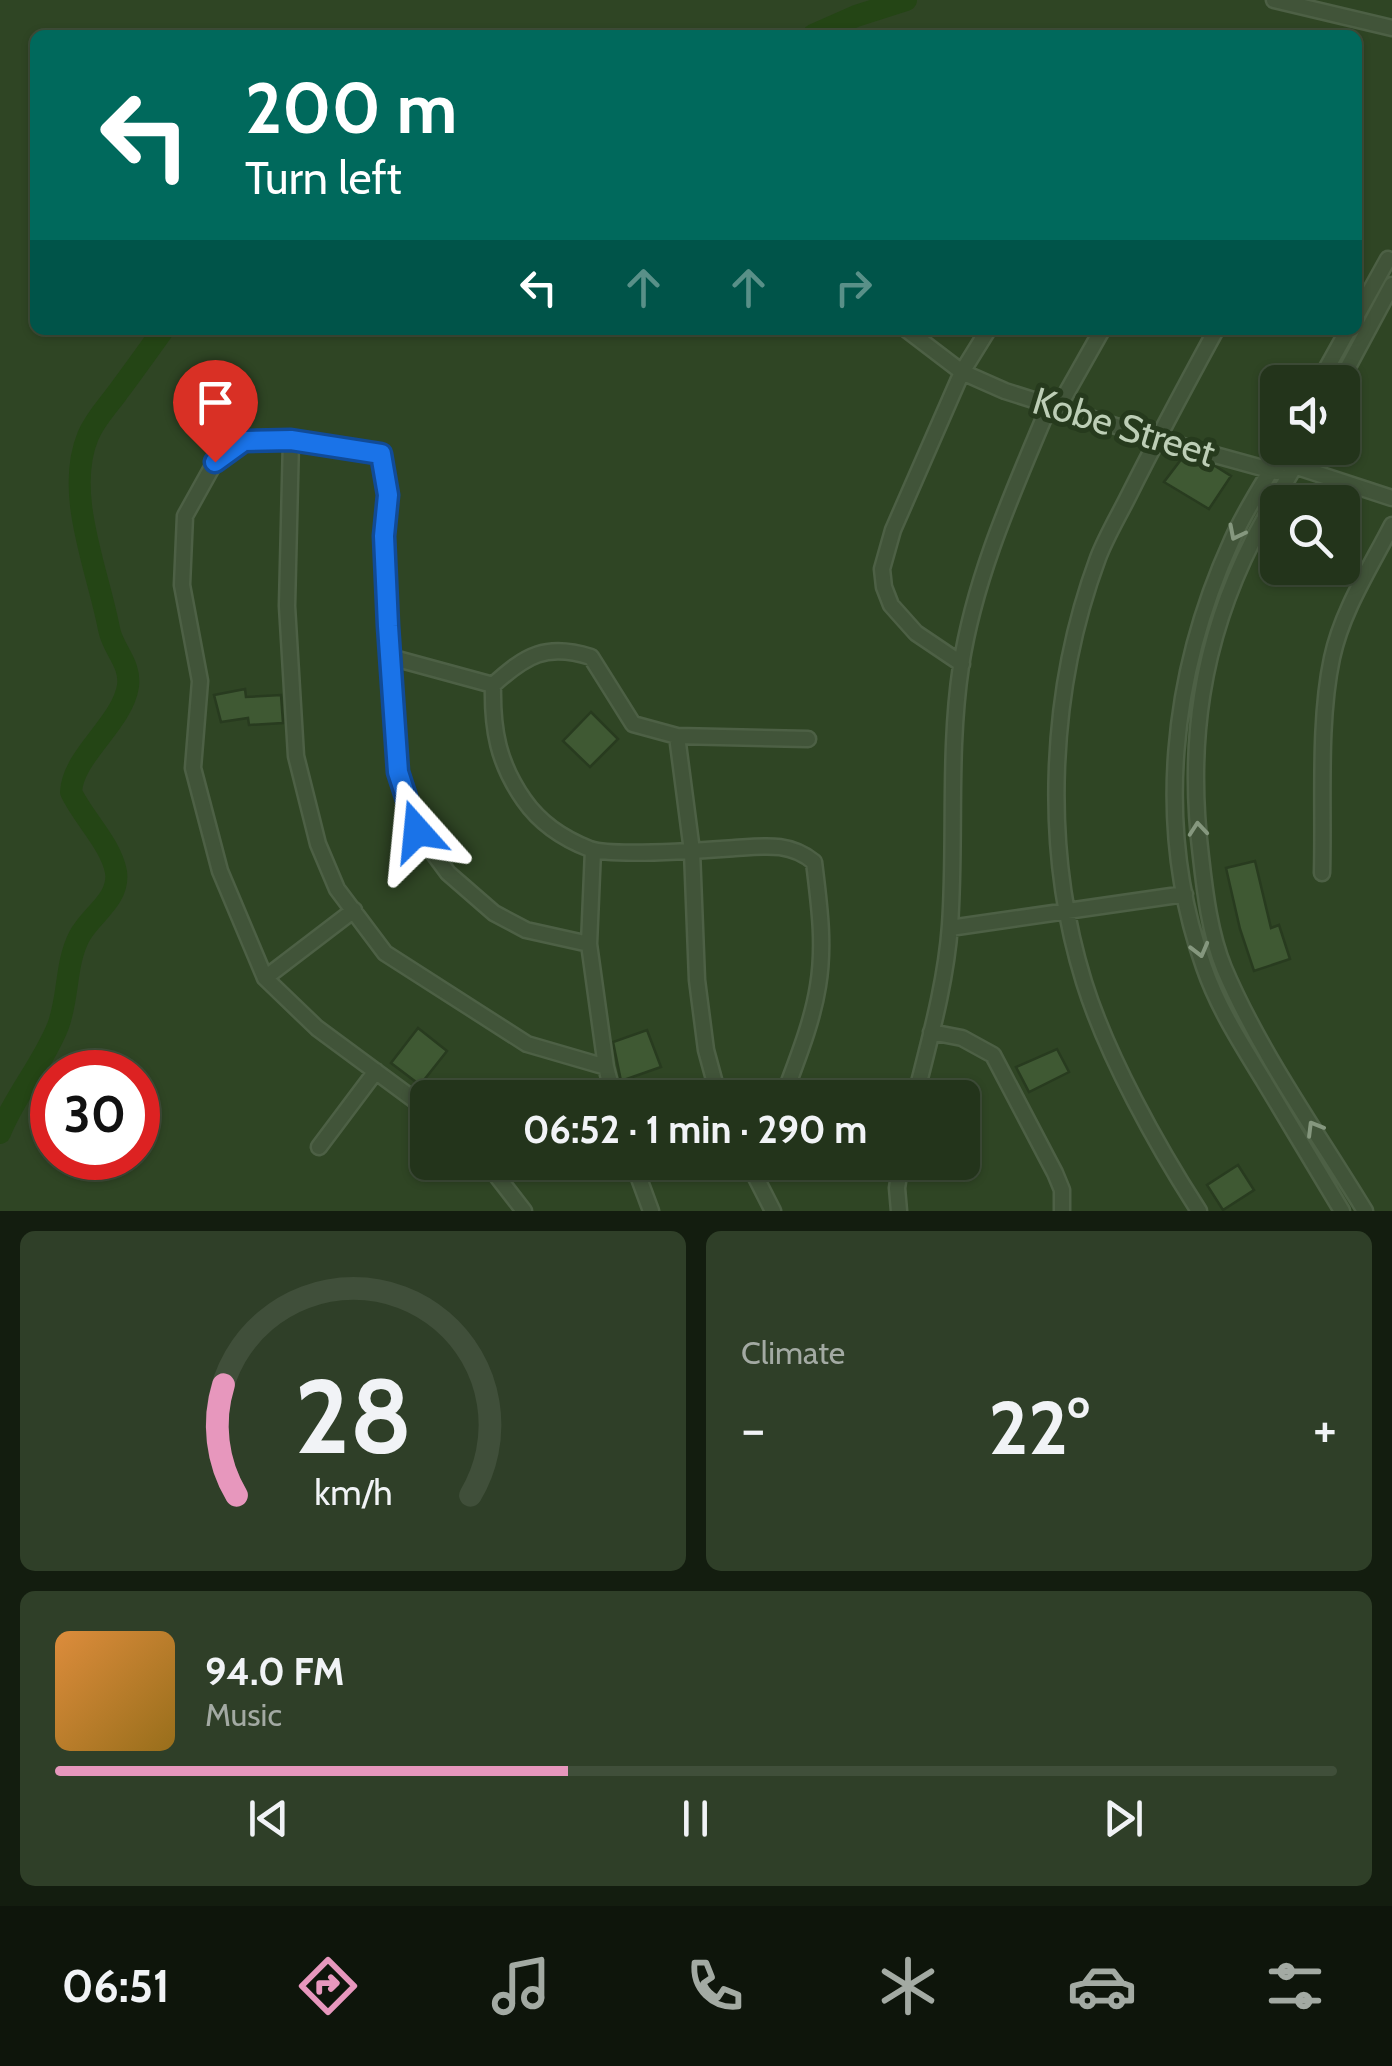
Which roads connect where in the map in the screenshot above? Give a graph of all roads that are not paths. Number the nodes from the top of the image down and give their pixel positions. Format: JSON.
{"nodes":[{"id":1,"x":1274,"y":0,"type":"edge"},
{"id":2,"x":1392,"y":28,"type":"edge"},
{"id":3,"x":1388,"y":259,"type":"dead end"},
{"id":4,"x":1392,"y":285,"type":"edge"},
{"id":5,"x":1362,"y":307,"type":"edge"},
{"id":6,"x":914,"y":335,"type":"edge"},
{"id":7,"x":985,"y":335,"type":"edge"},
{"id":8,"x":1099,"y":335,"type":"edge"},
{"id":9,"x":1213,"y":335,"type":"edge"},
{"id":10,"x":1345,"y":335,"type":"edge"},
{"id":11,"x":1329,"y":365,"type":"edge"},
{"id":12,"x":1349,"y":365,"type":"edge"},
{"id":13,"x":962,"y":372,"type":"junction"},
{"id":14,"x":1053,"y":407,"type":"junction"},
{"id":15,"x":1156,"y":439,"type":"junction"},
{"id":16,"x":291,"y":440,"type":"junction"},
{"id":17,"x":1260,"y":456,"type":"edge"},
{"id":18,"x":1274,"y":465,"type":"edge"},
{"id":19,"x":1284,"y":465,"type":"edge"},
{"id":20,"x":1295,"y":465,"type":"edge"},
{"id":21,"x":1292,"y":471,"type":"junction"},
{"id":22,"x":1392,"y":498,"type":"edge"},
{"id":23,"x":1392,"y":525,"type":"edge"},
{"id":24,"x":390,"y":657,"type":"junction"},
{"id":25,"x":962,"y":664,"type":"junction"},
{"id":26,"x":493,"y":685,"type":"junction"},
{"id":27,"x":676,"y":736,"type":"junction"},
{"id":28,"x":808,"y":739,"type":"dead end"},
{"id":29,"x":593,"y":850,"type":"junction"},
{"id":30,"x":692,"y":851,"type":"junction"},
{"id":31,"x":1322,"y":873,"type":"dead end"},
{"id":32,"x":1185,"y":894,"type":"junction"},
{"id":33,"x":354,"y":910,"type":"junction"},
{"id":34,"x":1067,"y":911,"type":"junction"},
{"id":35,"x":950,"y":928,"type":"junction"},
{"id":36,"x":590,"y":944,"type":"junction"},
{"id":37,"x":265,"y":978,"type":"junction"},
{"id":38,"x":931,"y":1032,"type":"junction"},
{"id":39,"x":606,"y":1068,"type":"junction"},
{"id":40,"x":376,"y":1071,"type":"junction"},
{"id":41,"x":609,"y":1080,"type":"edge"},
{"id":42,"x":714,"y":1080,"type":"edge"},
{"id":43,"x":790,"y":1080,"type":"edge"},
{"id":44,"x":919,"y":1080,"type":"edge"},
{"id":45,"x":410,"y":1096,"type":"edge"},
{"id":46,"x":319,"y":1147,"type":"dead end"},
{"id":47,"x":500,"y":1180,"type":"edge"},
{"id":48,"x":640,"y":1180,"type":"edge"},
{"id":49,"x":758,"y":1180,"type":"edge"},
{"id":50,"x":898,"y":1180,"type":"edge"},
{"id":51,"x":1197,"y":1210,"type":"edge"},
{"id":52,"x":524,"y":1211,"type":"edge"},
{"id":53,"x":651,"y":1211,"type":"edge"},
{"id":54,"x":773,"y":1211,"type":"edge"},
{"id":55,"x":898,"y":1211,"type":"edge"},
{"id":56,"x":1062,"y":1211,"type":"edge"},
{"id":57,"x":1342,"y":1211,"type":"edge"},
{"id":58,"x":1365,"y":1211,"type":"edge"}],
"edges":[{"from":1,"to":2,"type":"street"},
{"from":3,"to":5,"type":"street"},
{"from":4,"to":12,"type":"street"},
{"from":6,"to":13,"type":"street","name":"Kobe Street"},
{"from":7,"to":13,"type":"street"},
{"from":8,"to":14,"type":"street"},
{"from":9,"to":15,"type":"street"},
{"from":10,"to":11,"type":"street"},
{"from":13,"to":14,"type":"street","name":"Kobe Street"},
{"from":13,"to":25,"type":"street"},
{"from":14,"to":15,"type":"street","name":"Kobe Street"},
{"from":14,"to":25,"type":"street"},
{"from":15,"to":17,"type":"street","name":"Kobe Street"},
{"from":15,"to":34,"type":"street"},
{"from":16,"to":24,"type":"street"},
{"from":16,"to":33,"type":"street"},
{"from":16,"to":37,"type":"street"},
{"from":18,"to":32,"type":"street","one_way":true},
{"from":19,"to":21,"type":"street","name":"Kobe Street"},
{"from":20,"to":21,"type":"street"},
{"from":21,"to":22,"type":"street","name":"Kobe Street"},
{"from":58,"to":21,"type":"street","one_way":true},
{"from":23,"to":31,"type":"street"},
{"from":24,"to":26,"type":"street"},
{"from":24,"to":36,"type":"street"},
{"from":25,"to":35,"type":"street"},
{"from":26,"to":27,"type":"street"},
{"from":26,"to":29,"type":"street"},
{"from":27,"to":28,"type":"street"},
{"from":27,"to":30,"type":"street"},
{"from":29,"to":30,"type":"street"},
{"from":29,"to":36,"type":"street"},
{"from":30,"to":42,"type":"street"},
{"from":30,"to":43,"type":"street"},
{"from":32,"to":34,"type":"street"},
{"from":32,"to":57,"type":"street","one_way":true},
{"from":33,"to":37,"type":"street"},
{"from":33,"to":39,"type":"street"},
{"from":34,"to":35,"type":"street"},
{"from":34,"to":51,"type":"street"},
{"from":35,"to":38,"type":"street"},
{"from":36,"to":39,"type":"street"},
{"from":37,"to":40,"type":"street"},
{"from":38,"to":44,"type":"street"},
{"from":38,"to":56,"type":"street"},
{"from":39,"to":41,"type":"street"},
{"from":40,"to":45,"type":"street"},
{"from":40,"to":46,"type":"street"},
{"from":47,"to":52,"type":"street"},
{"from":48,"to":53,"type":"street"},
{"from":49,"to":54,"type":"street"},
{"from":50,"to":55,"type":"street"}]}
